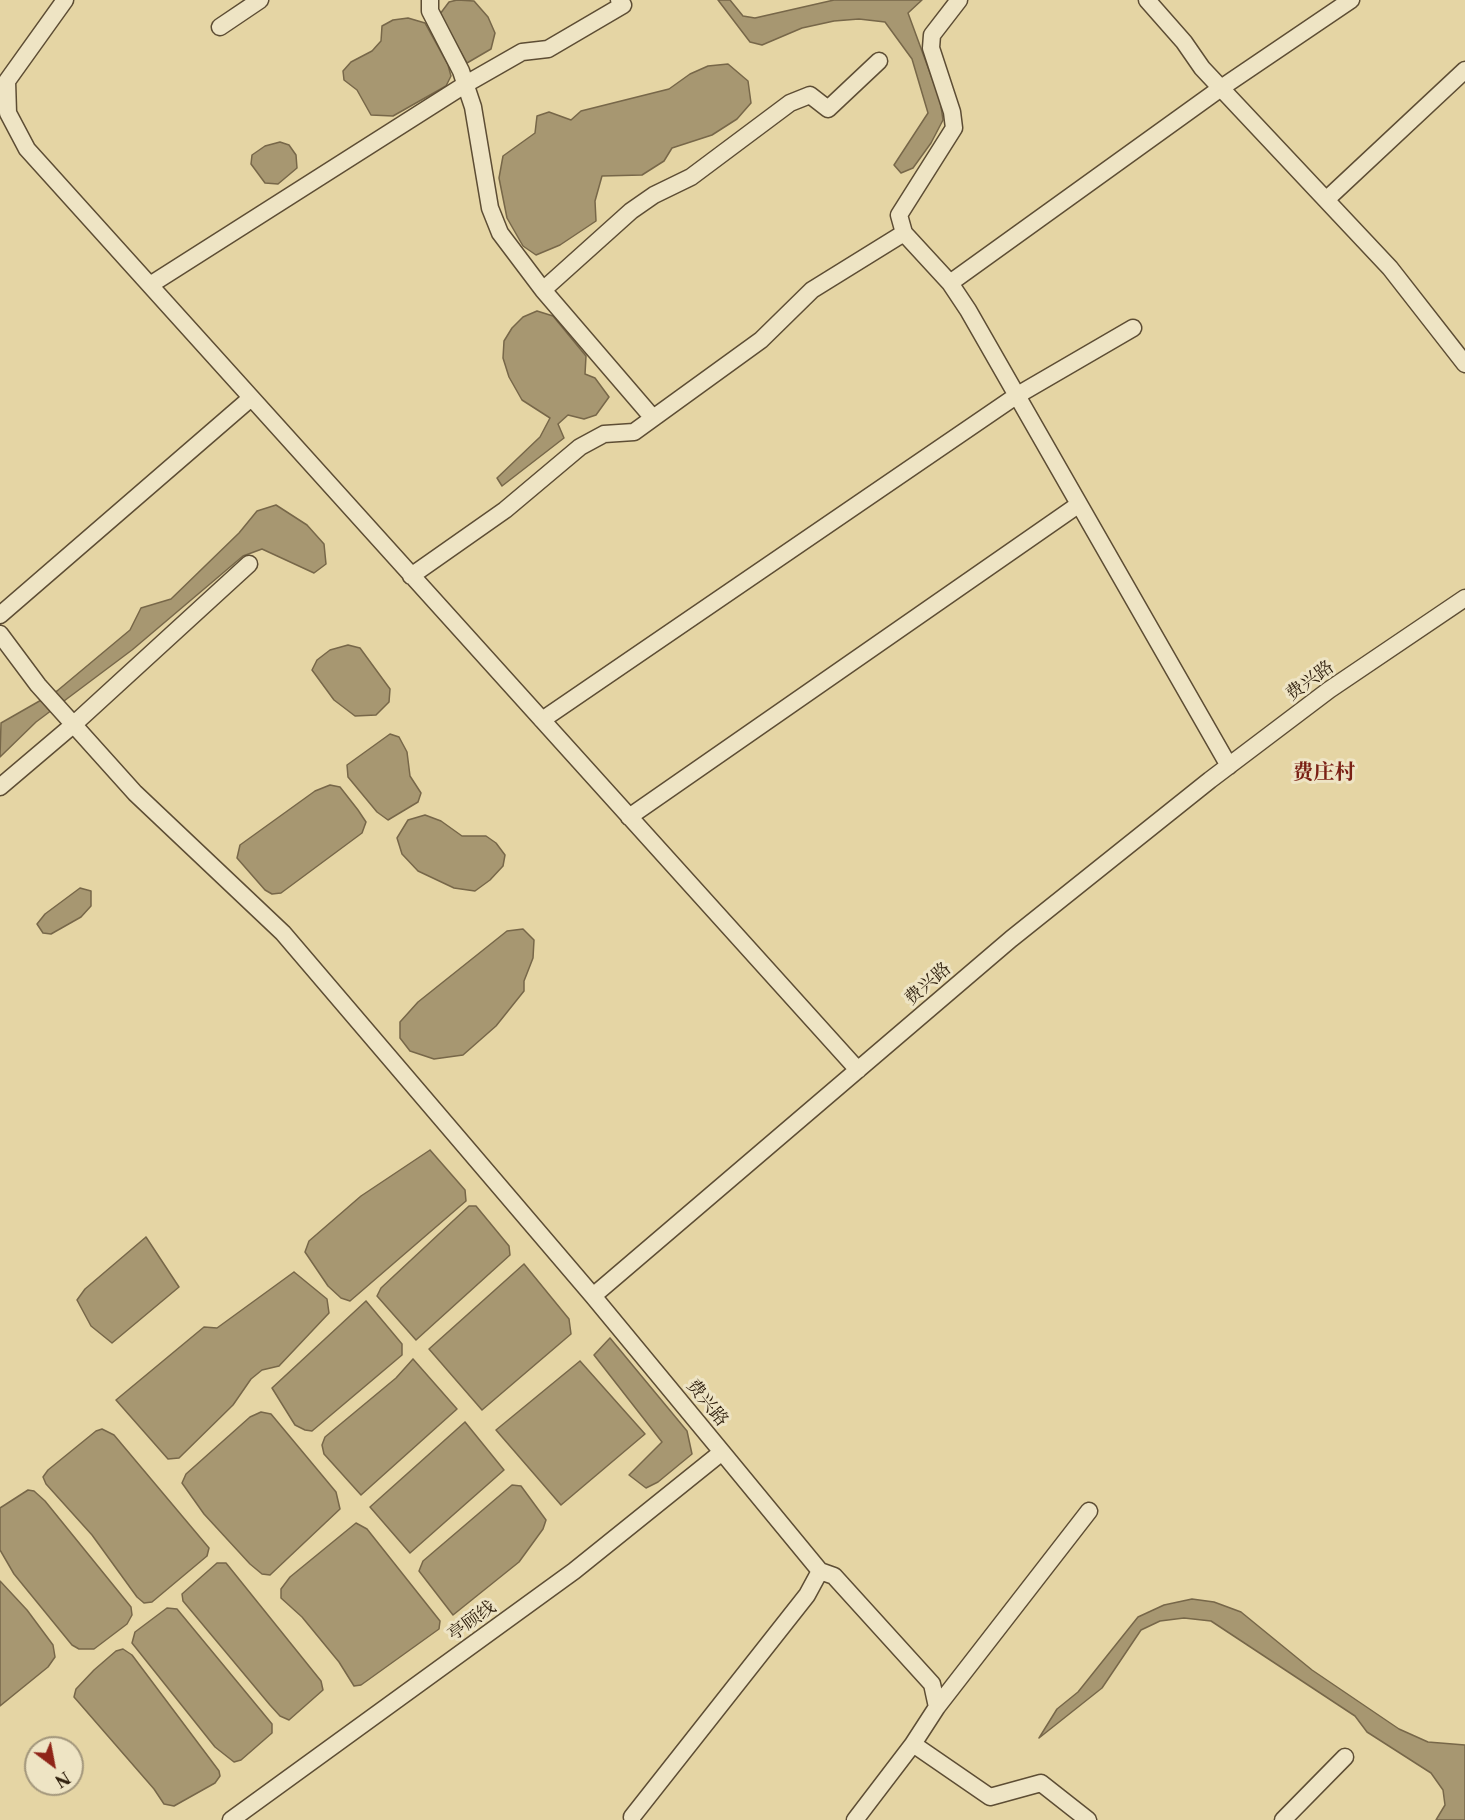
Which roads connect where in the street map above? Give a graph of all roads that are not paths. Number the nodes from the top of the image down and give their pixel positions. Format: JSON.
{"nodes":[{"id":1,"x":65,"y":0,"type":"edge"},
{"id":2,"x":260,"y":0,"type":"edge"},
{"id":3,"x":430,"y":0,"type":"edge"},
{"id":4,"x":620,"y":0,"type":"edge"},
{"id":5,"x":959,"y":0,"type":"edge"},
{"id":6,"x":1147,"y":0,"type":"edge"},
{"id":7,"x":1351,"y":0,"type":"edge"},
{"id":8,"x":220,"y":27,"type":"dead end"},
{"id":9,"x":879,"y":61,"type":"dead end"},
{"id":10,"x":1465,"y":70,"type":"edge"},
{"id":11,"x":466,"y":84,"type":"junction"},
{"id":12,"x":1221,"y":88,"type":"junction"},
{"id":13,"x":1327,"y":199,"type":"junction"},
{"id":14,"x":904,"y":233,"type":"junction"},
{"id":15,"x":950,"y":283,"type":"junction"},
{"id":16,"x":150,"y":285,"type":"junction"},
{"id":17,"x":543,"y":290,"type":"junction"},
{"id":18,"x":1133,"y":328,"type":"dead end"},
{"id":19,"x":1465,"y":364,"type":"edge"},
{"id":20,"x":1016,"y":396,"type":"junction"},
{"id":21,"x":251,"y":398,"type":"junction"},
{"id":22,"x":652,"y":418,"type":"junction"},
{"id":23,"x":1078,"y":505,"type":"junction"},
{"id":24,"x":249,"y":564,"type":"dead end"},
{"id":25,"x":411,"y":576,"type":"junction"},
{"id":26,"x":1465,"y":598,"type":"edge"},
{"id":27,"x":0,"y":615,"type":"edge"},
{"id":28,"x":0,"y":634,"type":"edge"},
{"id":29,"x":542,"y":720,"type":"junction"},
{"id":30,"x":70,"y":722,"type":"junction"},
{"id":31,"x":1229,"y":766,"type":"junction"},
{"id":32,"x":0,"y":787,"type":"edge"},
{"id":33,"x":629,"y":817,"type":"junction"},
{"id":34,"x":858,"y":1070,"type":"junction"},
{"id":35,"x":593,"y":1296,"type":"junction"},
{"id":36,"x":725,"y":1455,"type":"junction"},
{"id":37,"x":1089,"y":1511,"type":"dead end"},
{"id":38,"x":820,"y":1571,"type":"junction"},
{"id":39,"x":937,"y":1707,"type":"junction"},
{"id":40,"x":913,"y":1744,"type":"junction"},
{"id":41,"x":1345,"y":1757,"type":"dead end"},
{"id":42,"x":632,"y":1817,"type":"dead end"},
{"id":43,"x":231,"y":1820,"type":"edge"},
{"id":44,"x":855,"y":1820,"type":"edge"},
{"id":45,"x":1088,"y":1820,"type":"edge"},
{"id":46,"x":1283,"y":1820,"type":"edge"}],
"edges":[{"from":1,"to":16,"type":"street"},
{"from":2,"to":8,"type":"street"},
{"from":3,"to":11,"type":"street"},
{"from":4,"to":11,"type":"street"},
{"from":5,"to":14,"type":"street"},
{"from":6,"to":12,"type":"street"},
{"from":7,"to":12,"type":"street"},
{"from":9,"to":17,"type":"street"},
{"from":10,"to":13,"type":"street"},
{"from":11,"to":16,"type":"street"},
{"from":11,"to":17,"type":"street"},
{"from":12,"to":13,"type":"street"},
{"from":12,"to":15,"type":"street"},
{"from":13,"to":19,"type":"street"},
{"from":14,"to":15,"type":"street"},
{"from":14,"to":22,"type":"street"},
{"from":15,"to":20,"type":"street"},
{"from":16,"to":21,"type":"street"},
{"from":17,"to":22,"type":"street"},
{"from":18,"to":20,"type":"street"},
{"from":20,"to":23,"type":"street"},
{"from":20,"to":29,"type":"street"},
{"from":21,"to":25,"type":"street"},
{"from":21,"to":27,"type":"street"},
{"from":22,"to":25,"type":"street"},
{"from":23,"to":31,"type":"street"},
{"from":23,"to":33,"type":"street"},
{"from":24,"to":30,"type":"street"},
{"from":25,"to":29,"type":"street"},
{"from":26,"to":31,"type":"street","name":"费兴路"},
{"from":28,"to":30,"type":"street"},
{"from":29,"to":33,"type":"street"},
{"from":30,"to":32,"type":"street"},
{"from":30,"to":35,"type":"street"},
{"from":31,"to":34,"type":"street","name":"费兴路"},
{"from":33,"to":34,"type":"street"},
{"from":34,"to":35,"type":"street","name":"费兴路"},
{"from":35,"to":36,"type":"street","name":"费兴路"},
{"from":36,"to":38,"type":"street","name":"费兴路"},
{"from":36,"to":43,"type":"street","name":"亭顾线"},
{"from":37,"to":39,"type":"street"},
{"from":38,"to":39,"type":"street","name":"费兴路"},
{"from":38,"to":42,"type":"street"},
{"from":39,"to":40,"type":"street"},
{"from":40,"to":44,"type":"street"},
{"from":40,"to":45,"type":"street"},
{"from":41,"to":46,"type":"street"}]}
